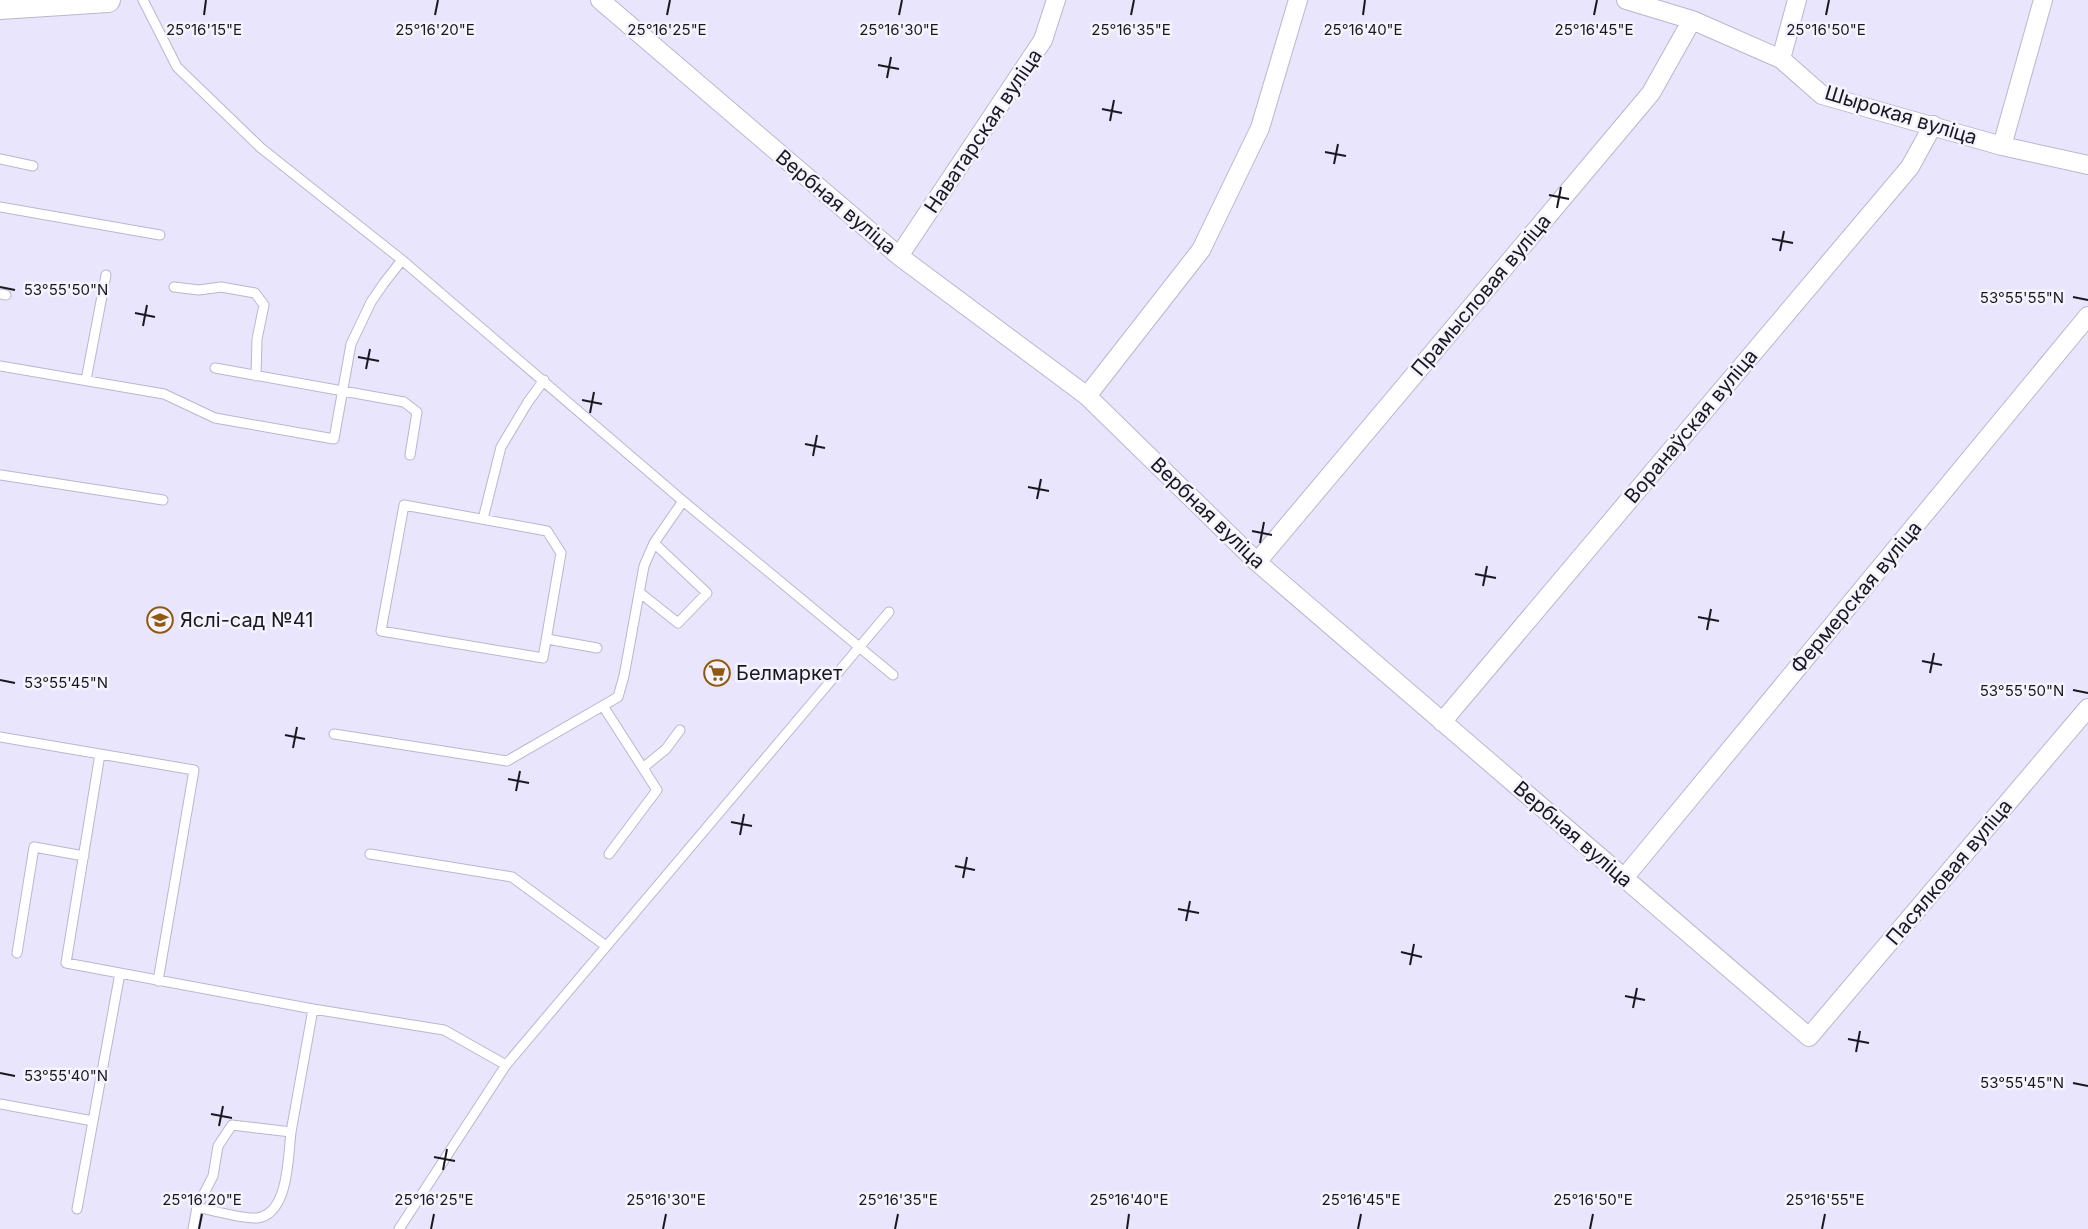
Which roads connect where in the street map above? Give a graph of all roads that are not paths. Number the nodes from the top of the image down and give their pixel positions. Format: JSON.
{"nodes":[{"id":1,"x":108,"y":0,"type":"edge"},
{"id":2,"x":143,"y":0,"type":"edge"},
{"id":3,"x":600,"y":0,"type":"edge"},
{"id":4,"x":1056,"y":0,"type":"edge"},
{"id":5,"x":1298,"y":0,"type":"edge"},
{"id":6,"x":1626,"y":0,"type":"edge"},
{"id":7,"x":1797,"y":0,"type":"edge"},
{"id":8,"x":2043,"y":0,"type":"edge"},
{"id":9,"x":0,"y":7,"type":"edge"},
{"id":10,"x":1692,"y":20,"type":"junction"},
{"id":11,"x":1780,"y":59,"type":"junction"},
{"id":12,"x":1933,"y":126,"type":"junction"},
{"id":13,"x":2002,"y":146,"type":"junction"},
{"id":14,"x":0,"y":159,"type":"edge"},
{"id":15,"x":2088,"y":165,"type":"edge"},
{"id":16,"x":33,"y":166,"type":"dead end"},
{"id":17,"x":0,"y":207,"type":"edge"},
{"id":18,"x":160,"y":235,"type":"dead end"},
{"id":19,"x":899,"y":256,"type":"junction"},
{"id":20,"x":402,"y":260,"type":"junction"},
{"id":21,"x":106,"y":275,"type":"dead end"},
{"id":22,"x":174,"y":287,"type":"dead end"},
{"id":23,"x":2088,"y":316,"type":"edge"},
{"id":24,"x":0,"y":366,"type":"edge"},
{"id":25,"x":215,"y":368,"type":"dead end"},
{"id":26,"x":256,"y":376,"type":"junction"},
{"id":27,"x":86,"y":380,"type":"junction"},
{"id":28,"x":544,"y":380,"type":"junction"},
{"id":29,"x":343,"y":391,"type":"junction"},
{"id":30,"x":1087,"y":396,"type":"junction"},
{"id":31,"x":410,"y":455,"type":"dead end"},
{"id":32,"x":0,"y":476,"type":"edge"},
{"id":33,"x":164,"y":501,"type":"dead end"},
{"id":34,"x":683,"y":501,"type":"junction"},
{"id":35,"x":483,"y":519,"type":"junction"},
{"id":36,"x":654,"y":543,"type":"junction"},
{"id":37,"x":1257,"y":561,"type":"junction"},
{"id":38,"x":639,"y":592,"type":"junction"},
{"id":39,"x":888,"y":612,"type":"dead end"},
{"id":40,"x":547,"y":639,"type":"junction"},
{"id":41,"x":858,"y":647,"type":"junction"},
{"id":42,"x":597,"y":648,"type":"dead end"},
{"id":43,"x":893,"y":675,"type":"dead end"},
{"id":44,"x":603,"y":706,"type":"junction"},
{"id":45,"x":2088,"y":708,"type":"edge"},
{"id":46,"x":1442,"y":722,"type":"junction"},
{"id":47,"x":680,"y":730,"type":"dead end"},
{"id":48,"x":334,"y":734,"type":"dead end"},
{"id":49,"x":0,"y":737,"type":"edge"},
{"id":50,"x":100,"y":754,"type":"junction"},
{"id":51,"x":644,"y":768,"type":"junction"},
{"id":52,"x":370,"y":854,"type":"dead end"},
{"id":53,"x":609,"y":854,"type":"dead end"},
{"id":54,"x":84,"y":856,"type":"junction"},
{"id":55,"x":1624,"y":878,"type":"junction"},
{"id":56,"x":606,"y":946,"type":"junction"},
{"id":57,"x":17,"y":953,"type":"dead end"},
{"id":58,"x":120,"y":974,"type":"junction"},
{"id":59,"x":158,"y":981,"type":"junction"},
{"id":60,"x":313,"y":1009,"type":"junction"},
{"id":61,"x":1809,"y":1037,"type":"joint"},
{"id":62,"x":506,"y":1065,"type":"junction"},
{"id":63,"x":0,"y":1104,"type":"edge"},
{"id":64,"x":93,"y":1121,"type":"junction"},
{"id":65,"x":291,"y":1132,"type":"junction"},
{"id":66,"x":197,"y":1208,"type":"junction"},
{"id":67,"x":77,"y":1209,"type":"dead end"},
{"id":68,"x":193,"y":1229,"type":"edge"},
{"id":69,"x":399,"y":1229,"type":"edge"}],
"edges":[{"from":1,"to":9,"type":"street"},
{"from":2,"to":20,"type":"lane"},
{"from":3,"to":19,"type":"street","name":"Вербная вуліца"},
{"from":4,"to":19,"type":"street","name":"Наватарская вуліца"},
{"from":5,"to":30,"type":"street"},
{"from":6,"to":10,"type":"street","name":"Шырокая вуліца"},
{"from":7,"to":11,"type":"street"},
{"from":8,"to":13,"type":"street"},
{"from":10,"to":11,"type":"street","name":"Шырокая вуліца"},
{"from":10,"to":37,"type":"street","name":"Прамысловая вуліца"},
{"from":11,"to":12,"type":"street","name":"Шырокая вуліца"},
{"from":12,"to":13,"type":"street","name":"Шырокая вуліца"},
{"from":12,"to":46,"type":"street","name":"Воранаўская вуліца"},
{"from":13,"to":15,"type":"street","name":"Шырокая вуліца"},
{"from":14,"to":16,"type":"lane"},
{"from":17,"to":18,"type":"lane"},
{"from":19,"to":30,"type":"street","name":"Вербная вуліца"},
{"from":20,"to":28,"type":"lane"},
{"from":20,"to":29,"type":"lane"},
{"from":21,"to":27,"type":"lane"},
{"from":22,"to":26,"type":"lane"},
{"from":23,"to":55,"type":"street","name":"Фермерская вуліца"},
{"from":24,"to":27,"type":"lane"},
{"from":25,"to":26,"type":"lane"},
{"from":26,"to":29,"type":"lane"},
{"from":27,"to":29,"type":"lane"},
{"from":28,"to":34,"type":"lane"},
{"from":28,"to":35,"type":"lane"},
{"from":29,"to":31,"type":"lane"},
{"from":30,"to":37,"type":"street","name":"Вербная вуліца"},
{"from":32,"to":33,"type":"lane"},
{"from":34,"to":36,"type":"lane"},
{"from":34,"to":41,"type":"lane"},
{"from":35,"to":40,"type":"lane"},
{"from":35,"to":40,"type":"lane"},
{"from":36,"to":38,"type":"lane"},
{"from":36,"to":38,"type":"lane"},
{"from":37,"to":46,"type":"street","name":"Вербная вуліца"},
{"from":38,"to":44,"type":"lane"},
{"from":39,"to":41,"type":"lane"},
{"from":40,"to":42,"type":"lane"},
{"from":41,"to":43,"type":"lane"},
{"from":41,"to":56,"type":"lane"},
{"from":44,"to":48,"type":"lane"},
{"from":44,"to":51,"type":"lane"},
{"from":45,"to":61,"type":"street","name":"Пасялковая вуліца"},
{"from":46,"to":55,"type":"street","name":"Вербная вуліца"},
{"from":47,"to":51,"type":"lane"},
{"from":49,"to":50,"type":"lane"},
{"from":50,"to":54,"type":"lane"},
{"from":50,"to":59,"type":"lane"},
{"from":51,"to":53,"type":"lane"},
{"from":52,"to":56,"type":"lane"},
{"from":54,"to":57,"type":"lane"},
{"from":54,"to":58,"type":"lane"},
{"from":55,"to":61,"type":"street","name":"Вербная вуліца"},
{"from":56,"to":62,"type":"lane"},
{"from":58,"to":59,"type":"lane"},
{"from":58,"to":64,"type":"lane"},
{"from":59,"to":60,"type":"lane"},
{"from":60,"to":62,"type":"lane"},
{"from":60,"to":65,"type":"lane"},
{"from":62,"to":69,"type":"lane"},
{"from":63,"to":64,"type":"lane"},
{"from":64,"to":67,"type":"lane"},
{"from":65,"to":66,"type":"lane"},
{"from":65,"to":66,"type":"lane"},
{"from":66,"to":68,"type":"lane"}]}
